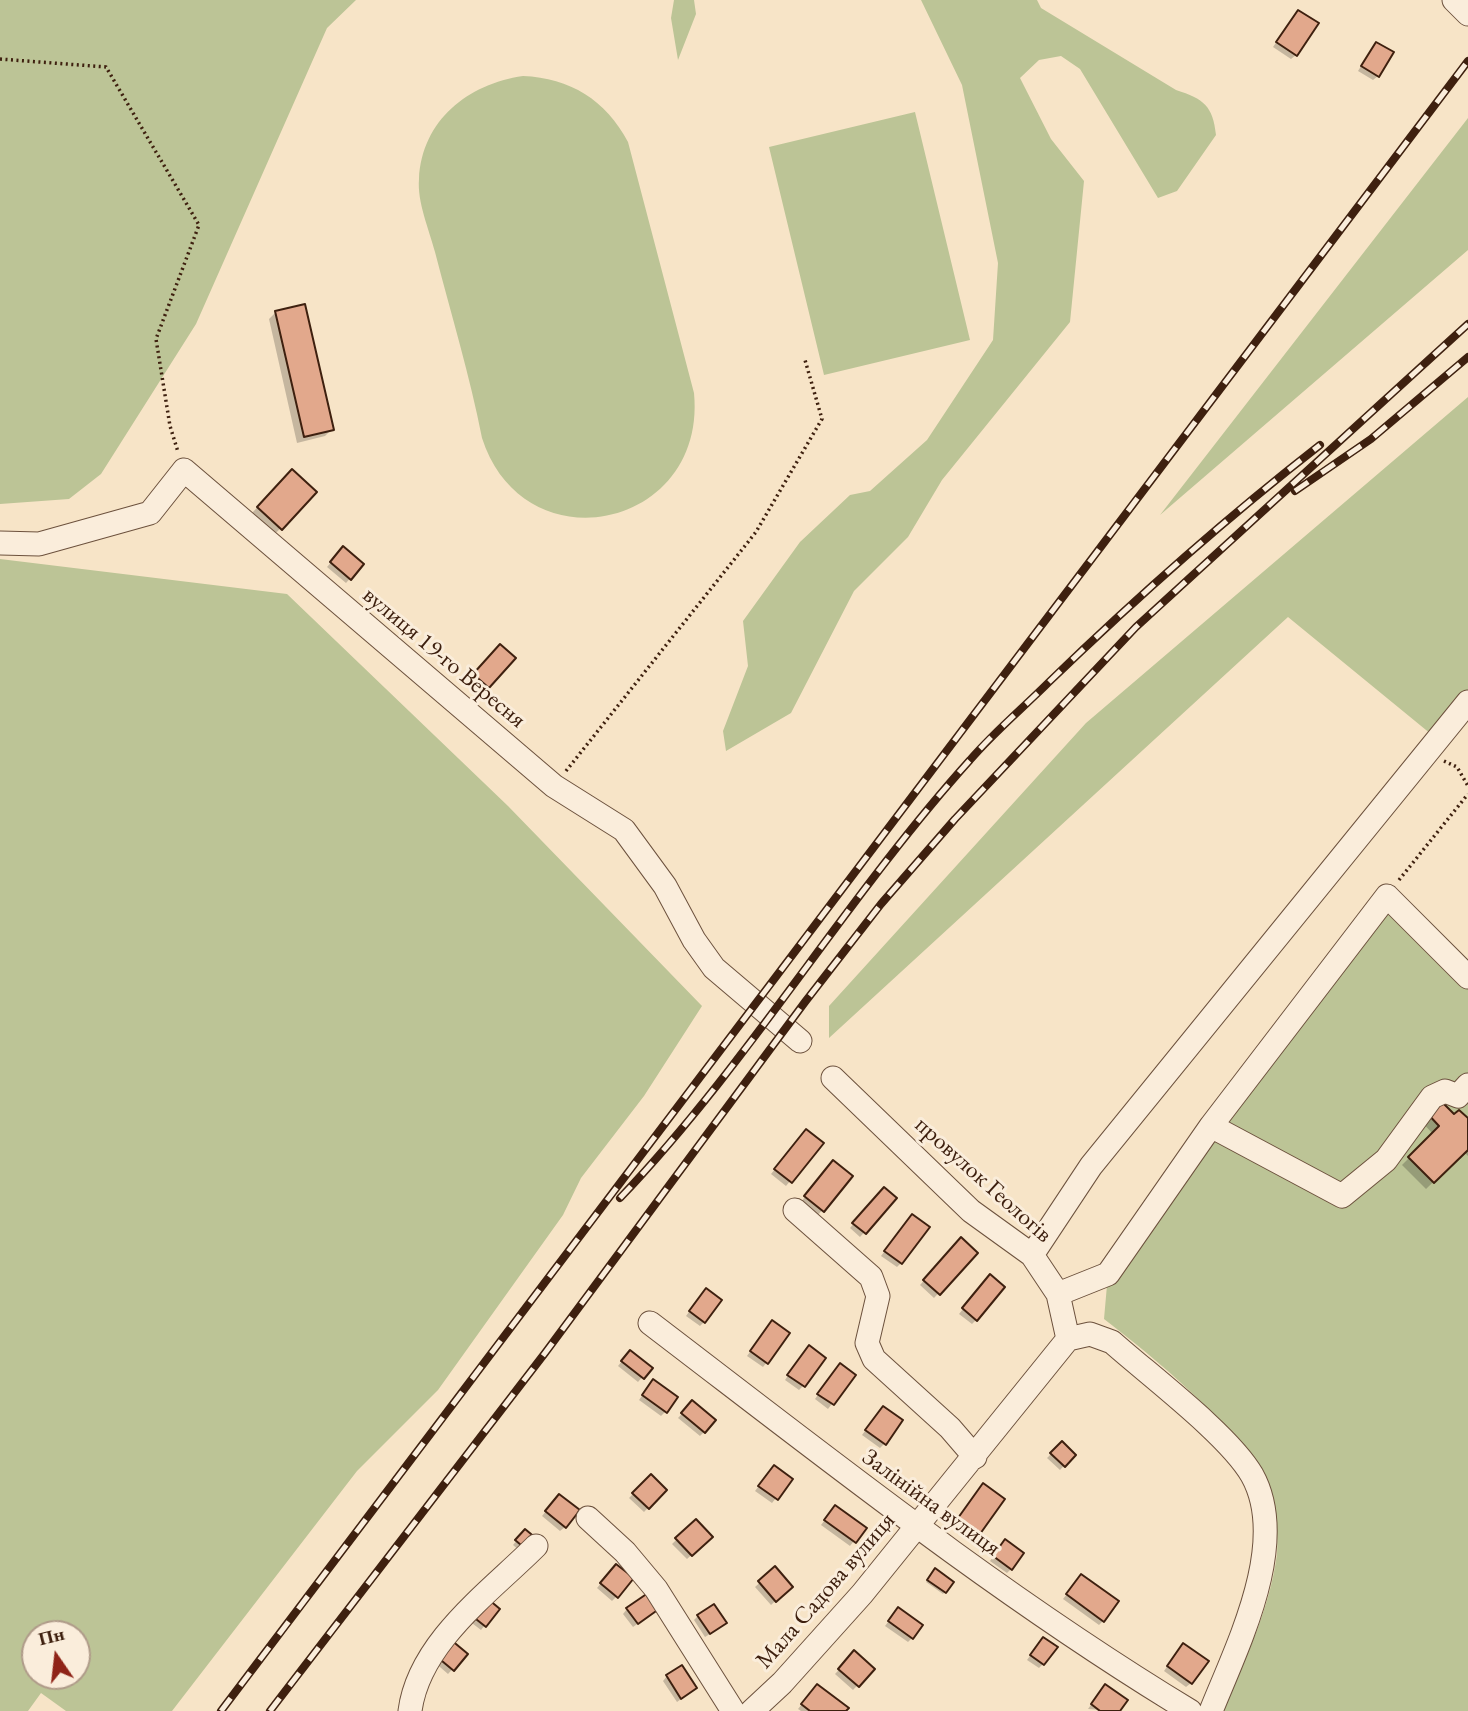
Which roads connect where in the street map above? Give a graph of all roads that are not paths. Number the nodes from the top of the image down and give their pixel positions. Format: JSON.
{"nodes":[{"id":1,"x":0,"y":543,"type":"edge"},
{"id":2,"x":1468,"y":702,"type":"edge"},
{"id":3,"x":1468,"y":977,"type":"edge"},
{"id":4,"x":800,"y":1041,"type":"dead end"},
{"id":5,"x":833,"y":1078,"type":"dead end"},
{"id":6,"x":1468,"y":1085,"type":"edge"},
{"id":7,"x":1211,"y":1126,"type":"junction"},
{"id":8,"x":795,"y":1210,"type":"dead end"},
{"id":9,"x":1032,"y":1255,"type":"junction"},
{"id":10,"x":1058,"y":1294,"type":"junction"},
{"id":11,"x":650,"y":1323,"type":"dead end"},
{"id":12,"x":1068,"y":1339,"type":"junction"},
{"id":13,"x":975,"y":1457,"type":"junction"},
{"id":14,"x":588,"y":1518,"type":"dead end"},
{"id":15,"x":917,"y":1527,"type":"junction"},
{"id":16,"x":536,"y":1546,"type":"dead end"},
{"id":17,"x":410,"y":1711,"type":"edge"},
{"id":18,"x":733,"y":1711,"type":"edge"},
{"id":19,"x":752,"y":1711,"type":"edge"},
{"id":20,"x":1190,"y":1711,"type":"edge"},
{"id":21,"x":1211,"y":1711,"type":"edge"}],
"edges":[{"from":1,"to":4,"type":"street","name":"вулиця 19-го Вересня"},
{"from":2,"to":9,"type":"street"},
{"from":3,"to":7,"type":"street"},
{"from":5,"to":9,"type":"street","name":"провулок Геологів"},
{"from":6,"to":7,"type":"street"},
{"from":7,"to":10,"type":"street"},
{"from":8,"to":13,"type":"street"},
{"from":9,"to":10,"type":"street","name":"провулок Геологів"},
{"from":10,"to":12,"type":"street","name":"провулок Геологів"},
{"from":11,"to":15,"type":"street","name":"Залінійна вулиця"},
{"from":12,"to":13,"type":"street","name":"Мала Садова вулиця"},
{"from":12,"to":21,"type":"street"},
{"from":13,"to":15,"type":"street","name":"Мала Садова вулиця"},
{"from":14,"to":18,"type":"street"},
{"from":15,"to":19,"type":"street","name":"Мала Садова вулиця"},
{"from":15,"to":20,"type":"street","name":"Залінійна вулиця"},
{"from":16,"to":17,"type":"street"}]}
